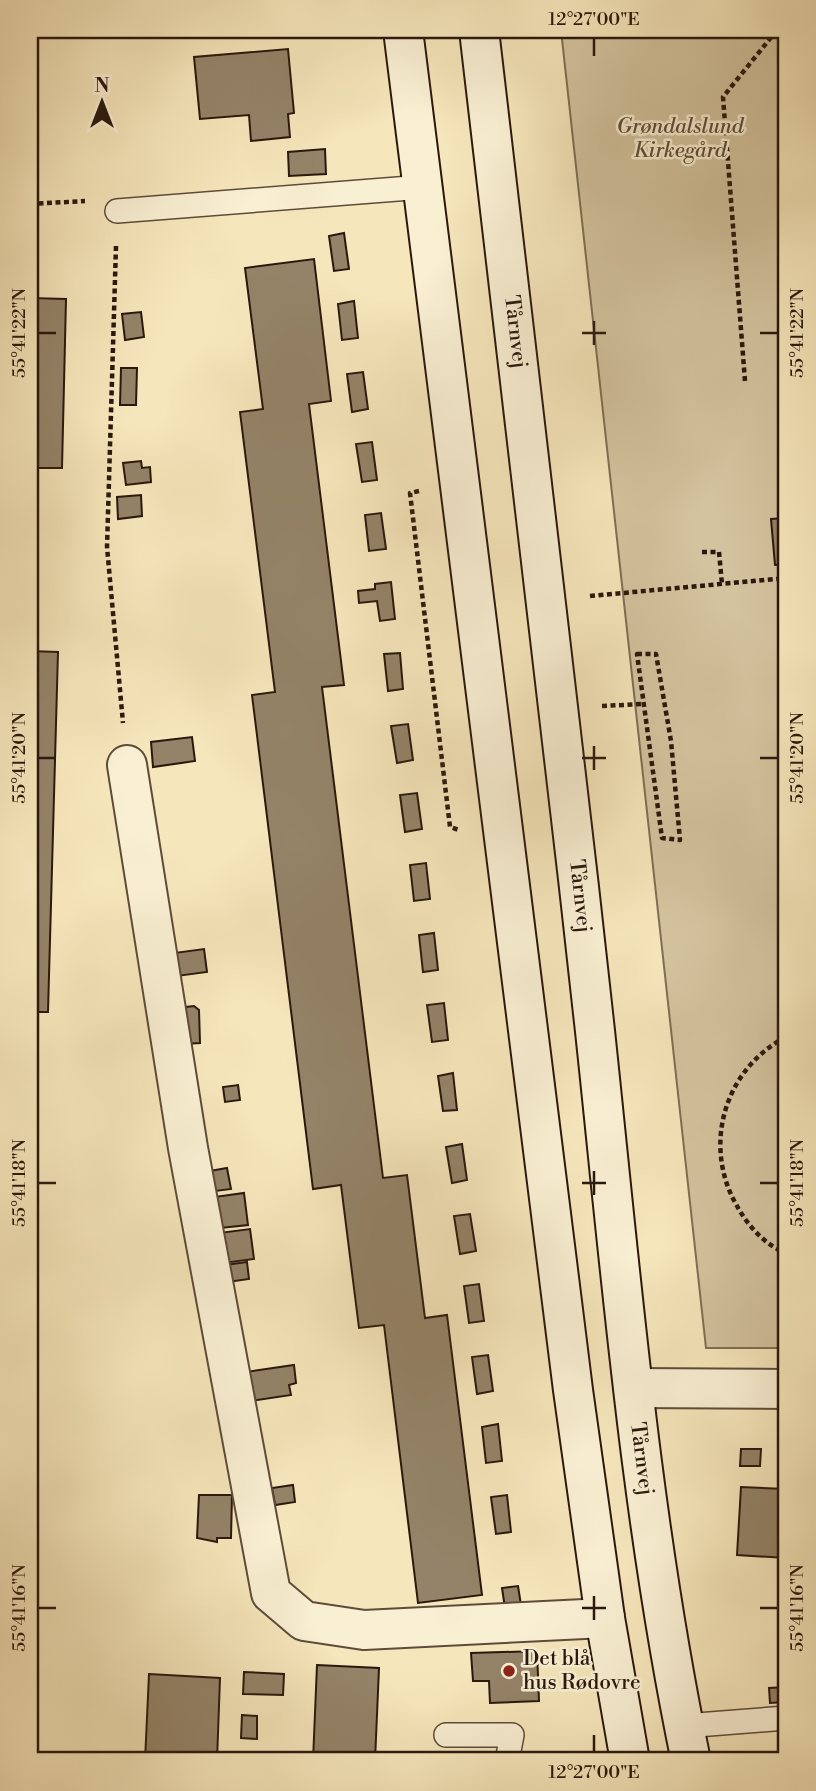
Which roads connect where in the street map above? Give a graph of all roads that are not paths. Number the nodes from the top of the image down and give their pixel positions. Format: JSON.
{"nodes":[{"id":1,"x":403,"y":30,"type":"edge"},
{"id":2,"x":479,"y":30,"type":"edge"},
{"id":3,"x":423,"y":187,"type":"junction"},
{"id":4,"x":117,"y":211,"type":"road end"},
{"id":5,"x":127,"y":765,"type":"road end"},
{"id":6,"x":634,"y":1388,"type":"junction"},
{"id":7,"x":786,"y":1389,"type":"edge"},
{"id":8,"x":605,"y":1618,"type":"junction"},
{"id":9,"x":786,"y":1718,"type":"edge"},
{"id":10,"x":446,"y":1735,"type":"dead end"},
{"id":11,"x":688,"y":1743,"type":"edge"},
{"id":12,"x":507,"y":1761,"type":"edge"},
{"id":13,"x":630,"y":1761,"type":"edge"}],
"edges":[{"from":1,"to":3,"type":"street"},
{"from":2,"to":6,"type":"street","name":"Tårnvej"},
{"from":3,"to":4,"type":"lane"},
{"from":3,"to":8,"type":"street"},
{"from":5,"to":8,"type":"street"},
{"from":6,"to":7,"type":"street"},
{"from":6,"to":11,"type":"street","name":"Tårnvej"},
{"from":8,"to":13,"type":"street"},
{"from":9,"to":11,"type":"lane"},
{"from":10,"to":12,"type":"lane"}]}
